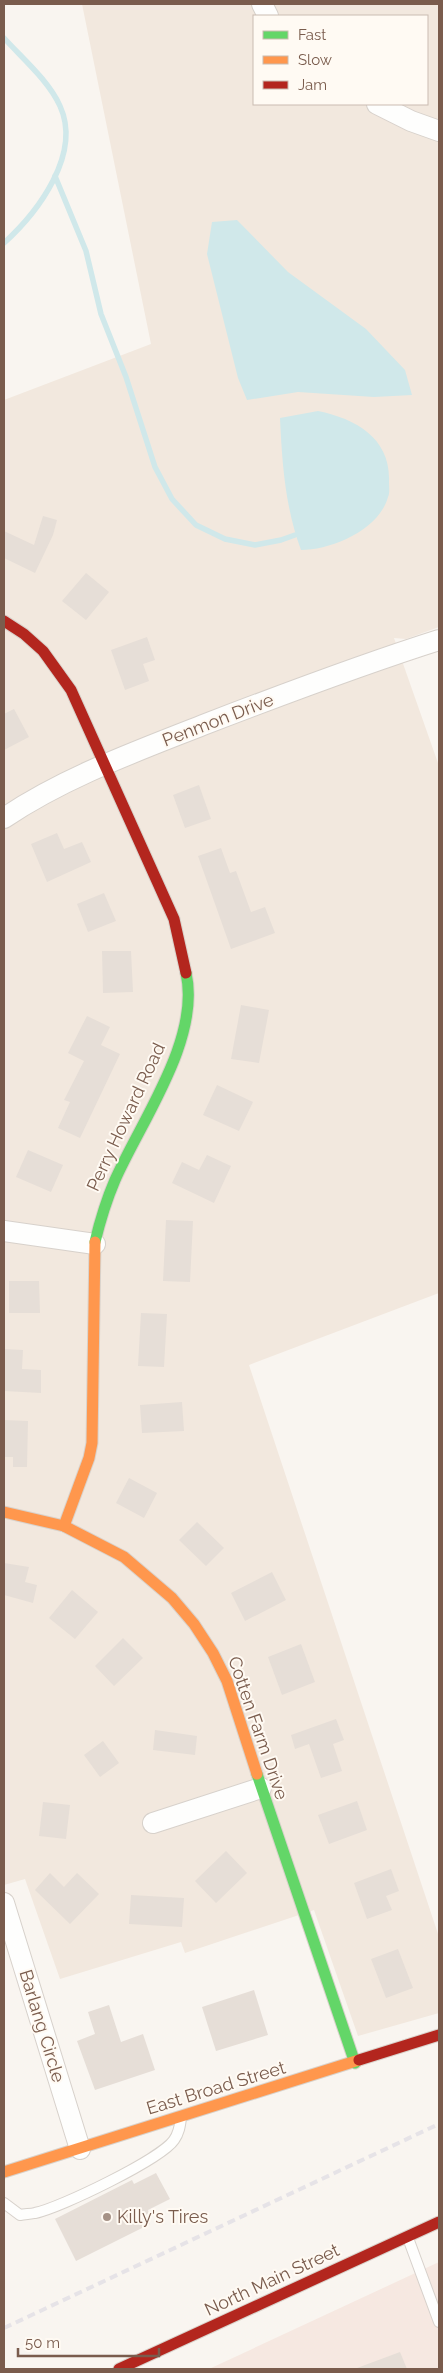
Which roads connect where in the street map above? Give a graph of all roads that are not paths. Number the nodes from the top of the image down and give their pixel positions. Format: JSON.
{"nodes":[{"id":1,"x":379,"y":105,"type":"edge"},
{"id":2,"x":439,"y":131,"type":"edge"},
{"id":3,"x":4,"y":621,"type":"edge"},
{"id":4,"x":439,"y":640,"type":"edge"},
{"id":5,"x":105,"y":764,"type":"junction"},
{"id":6,"x":4,"y":818,"type":"edge"},
{"id":7,"x":4,"y":1231,"type":"edge"},
{"id":8,"x":95,"y":1244,"type":"junction"},
{"id":9,"x":4,"y":1512,"type":"edge"},
{"id":10,"x":64,"y":1526,"type":"junction"},
{"id":11,"x":261,"y":1788,"type":"junction"},
{"id":12,"x":153,"y":1823,"type":"dead end"},
{"id":13,"x":4,"y":1903,"type":"edge"},
{"id":14,"x":439,"y":2036,"type":"edge"},
{"id":15,"x":355,"y":2063,"type":"junction"},
{"id":16,"x":182,"y":2117,"type":"junction"},
{"id":17,"x":80,"y":2149,"type":"junction"},
{"id":18,"x":4,"y":2172,"type":"edge"},
{"id":19,"x":4,"y":2203,"type":"edge"},
{"id":20,"x":439,"y":2222,"type":"edge"},
{"id":21,"x":408,"y":2237,"type":"junction"},
{"id":22,"x":439,"y":2322,"type":"edge"},
{"id":23,"x":119,"y":2369,"type":"edge"}],
"edges":[{"from":1,"to":2,"type":"street"},
{"from":3,"to":5,"type":"street","name":"Perry Howard Road"},
{"from":4,"to":5,"type":"street","name":"Penmon Drive"},
{"from":5,"to":6,"type":"street","name":"Penmon Drive"},
{"from":5,"to":8,"type":"street","name":"Perry Howard Road"},
{"from":7,"to":8,"type":"street"},
{"from":8,"to":10,"type":"street","name":"Perry Howard Road"},
{"from":9,"to":10,"type":"street","name":"Cotten Farm Drive"},
{"from":10,"to":11,"type":"street","name":"Cotten Farm Drive"},
{"from":11,"to":12,"type":"street"},
{"from":11,"to":15,"type":"street","name":"Cotten Farm Drive"},
{"from":13,"to":17,"type":"street","name":"Barlang Circle"},
{"from":14,"to":15,"type":"street","name":"East Broad Street"},
{"from":15,"to":16,"type":"street","name":"East Broad Street"},
{"from":16,"to":17,"type":"street","name":"East Broad Street"},
{"from":16,"to":19,"type":"lane"},
{"from":17,"to":18,"type":"street","name":"East Broad Street"},
{"from":20,"to":21,"type":"street","name":"North Main Street"},
{"from":21,"to":22,"type":"lane"},
{"from":21,"to":23,"type":"street","name":"North Main Street"}]}
